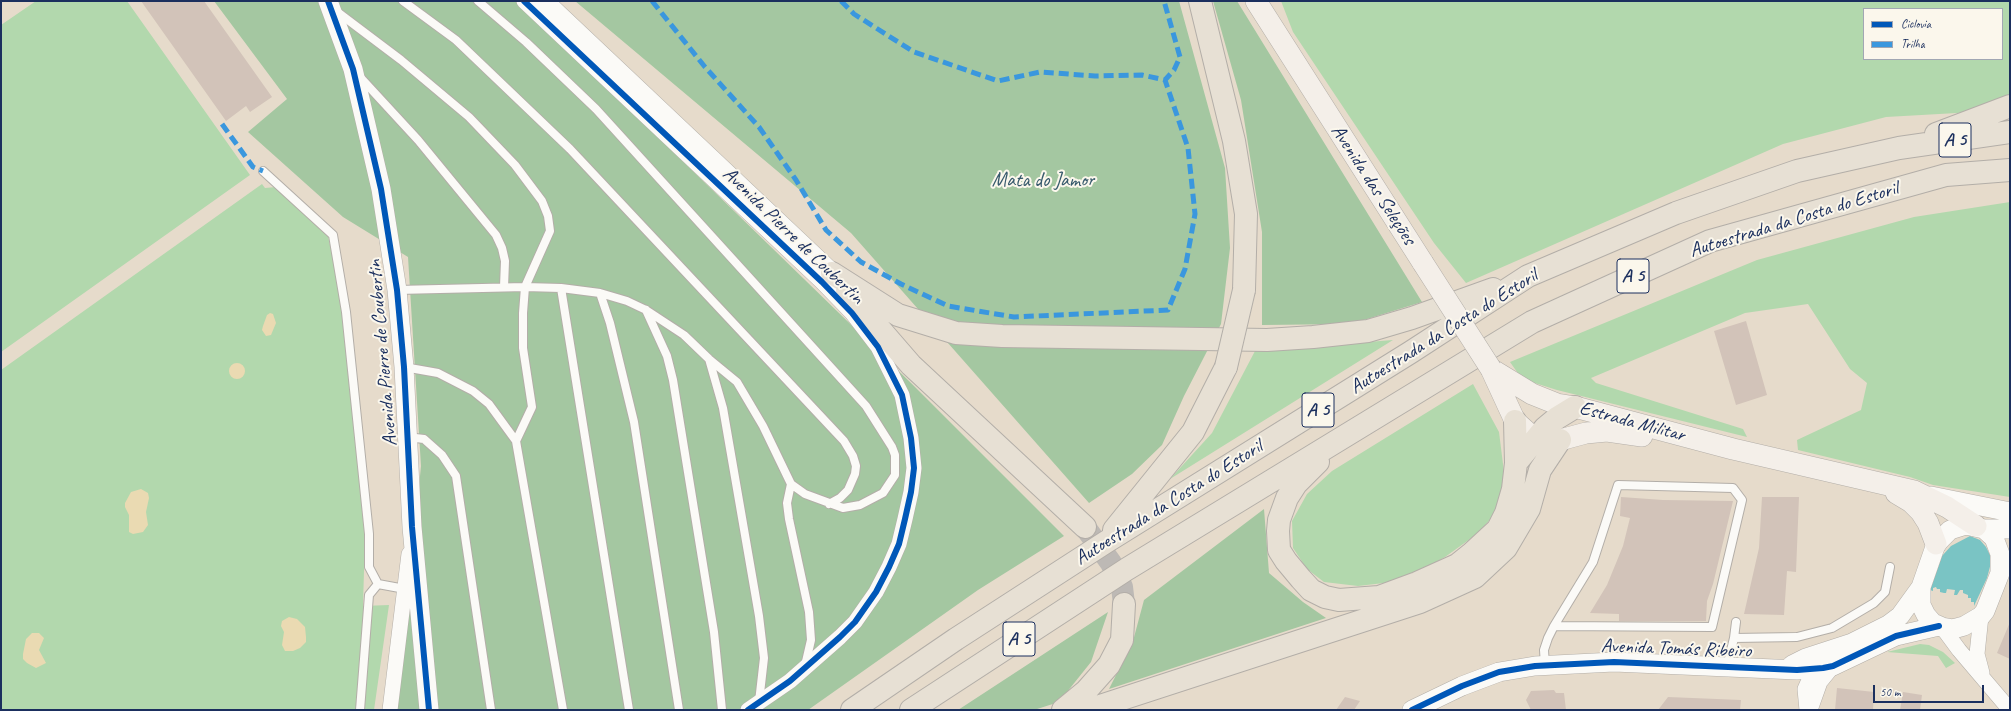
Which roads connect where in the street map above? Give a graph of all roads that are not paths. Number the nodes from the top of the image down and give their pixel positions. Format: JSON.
{"nodes":[{"id":1,"x":403,"y":1,"type":"edge"},
{"id":2,"x":478,"y":1,"type":"edge"},
{"id":3,"x":524,"y":1,"type":"edge"},
{"id":4,"x":544,"y":1,"type":"edge"},
{"id":5,"x":1200,"y":1,"type":"edge"},
{"id":6,"x":1256,"y":1,"type":"edge"},
{"id":7,"x":329,"y":3,"type":"edge"},
{"id":8,"x":353,"y":69,"type":"junction"},
{"id":9,"x":2010,"y":106,"type":"edge"},
{"id":10,"x":2010,"y":132,"type":"edge"},
{"id":11,"x":1899,"y":148,"type":"junction"},
{"id":12,"x":2010,"y":170,"type":"edge"},
{"id":13,"x":263,"y":171,"type":"dead end"},
{"id":14,"x":832,"y":273,"type":"junction"},
{"id":15,"x":1528,"y":276,"type":"junction"},
{"id":16,"x":504,"y":287,"type":"junction"},
{"id":17,"x":525,"y":287,"type":"junction"},
{"id":18,"x":561,"y":288,"type":"junction"},
{"id":19,"x":397,"y":290,"type":"junction"},
{"id":20,"x":600,"y":293,"type":"junction"},
{"id":21,"x":646,"y":310,"type":"junction"},
{"id":22,"x":709,"y":359,"type":"junction"},
{"id":23,"x":404,"y":367,"type":"junction"},
{"id":24,"x":1491,"y":369,"type":"junction"},
{"id":25,"x":1575,"y":407,"type":"junction"},
{"id":26,"x":1512,"y":414,"type":"junction"},
{"id":27,"x":1344,"y":436,"type":"junction"},
{"id":28,"x":407,"y":437,"type":"junction"},
{"id":29,"x":1535,"y":439,"type":"junction"},
{"id":30,"x":1560,"y":440,"type":"junction"},
{"id":31,"x":516,"y":441,"type":"junction"},
{"id":32,"x":1733,"y":449,"type":"junction"},
{"id":33,"x":1516,"y":464,"type":"junction"},
{"id":34,"x":1868,"y":480,"type":"junction"},
{"id":35,"x":792,"y":484,"type":"junction"},
{"id":36,"x":1922,"y":495,"type":"junction"},
{"id":37,"x":829,"y":504,"type":"junction"},
{"id":38,"x":2010,"y":512,"type":"edge"},
{"id":39,"x":412,"y":527,"type":"junction"},
{"id":40,"x":1085,"y":527,"type":"tunnel mouth"},
{"id":41,"x":1980,"y":527,"type":"junction"},
{"id":42,"x":2010,"y":529,"type":"edge"},
{"id":43,"x":1106,"y":542,"type":"junction"},
{"id":44,"x":1936,"y":544,"type":"junction"},
{"id":45,"x":1890,"y":567,"type":"dead end"},
{"id":46,"x":2005,"y":568,"type":"edge"},
{"id":47,"x":378,"y":584,"type":"junction"},
{"id":48,"x":1920,"y":587,"type":"junction"},
{"id":49,"x":405,"y":589,"type":"junction"},
{"id":50,"x":1124,"y":604,"type":"tunnel mouth"},
{"id":51,"x":1981,"y":616,"type":"junction"},
{"id":52,"x":1736,"y":622,"type":"dead end"},
{"id":53,"x":1554,"y":626,"type":"junction"},
{"id":54,"x":1941,"y":627,"type":"junction"},
{"id":55,"x":1734,"y":638,"type":"junction"},
{"id":56,"x":1852,"y":643,"type":"junction"},
{"id":57,"x":1545,"y":666,"type":"junction"},
{"id":58,"x":1833,"y":666,"type":"junction"},
{"id":59,"x":1727,"y":667,"type":"junction"},
{"id":60,"x":1786,"y":669,"type":"junction"},
{"id":61,"x":1814,"y":669,"type":"junction"},
{"id":62,"x":804,"y":670,"type":"junction"},
{"id":63,"x":1984,"y":678,"type":"junction"},
{"id":64,"x":1805,"y":689,"type":"junction"},
{"id":65,"x":753,"y":706,"type":"edge"},
{"id":66,"x":360,"y":710,"type":"edge"},
{"id":67,"x":390,"y":710,"type":"edge"},
{"id":68,"x":429,"y":710,"type":"edge"},
{"id":69,"x":491,"y":710,"type":"edge"},
{"id":70,"x":563,"y":710,"type":"edge"},
{"id":71,"x":629,"y":710,"type":"edge"},
{"id":72,"x":679,"y":710,"type":"edge"},
{"id":73,"x":722,"y":710,"type":"edge"},
{"id":74,"x":852,"y":710,"type":"edge"},
{"id":75,"x":911,"y":710,"type":"edge"},
{"id":76,"x":1063,"y":710,"type":"edge"},
{"id":77,"x":1088,"y":710,"type":"edge"},
{"id":78,"x":1412,"y":710,"type":"edge"},
{"id":79,"x":1808,"y":710,"type":"edge"},
{"id":80,"x":2010,"y":710,"type":"edge"}],
"edges":[{"from":1,"to":37,"type":"lane"},
{"from":2,"to":37,"type":"lane"},
{"from":3,"to":62,"type":"street","name":"Avenida Pierre de Coubertin"},
{"from":4,"to":14,"type":"street","name":"Avenida Pierre de Coubertin"},
{"from":5,"to":43,"type":"highway","bridge":true},
{"from":6,"to":24,"type":"main road","name":"Avenida das Seleções","bridge":true},
{"from":7,"to":8,"type":"street","name":"Avenida Pierre de Coubertin"},
{"from":7,"to":17,"type":"lane"},
{"from":8,"to":16,"type":"lane"},
{"from":8,"to":19,"type":"street","name":"Avenida Pierre de Coubertin"},
{"from":9,"to":11,"type":"highway"},
{"from":10,"to":11,"type":"highway","name":"Autoestrada da Costa do Estoril","number":"A 5"},
{"from":11,"to":15,"type":"highway","name":"Autoestrada da Costa do Estoril","number":"A 5"},
{"from":12,"to":27,"type":"highway","name":"Autoestrada da Costa do Estoril","number":"A 5"},
{"from":13,"to":47,"type":"lane"},
{"from":14,"to":15,"type":"highway"},
{"from":14,"to":40,"type":"highway"},
{"from":15,"to":43,"type":"highway","name":"Autoestrada da Costa do Estoril","number":"A 5"},
{"from":16,"to":17,"type":"lane"},
{"from":16,"to":19,"type":"lane"},
{"from":17,"to":18,"type":"lane"},
{"from":17,"to":31,"type":"lane"},
{"from":18,"to":20,"type":"lane"},
{"from":18,"to":71,"type":"lane"},
{"from":19,"to":23,"type":"street","name":"Avenida Pierre de Coubertin"},
{"from":20,"to":21,"type":"lane"},
{"from":20,"to":72,"type":"lane"},
{"from":21,"to":22,"type":"lane"},
{"from":21,"to":73,"type":"lane"},
{"from":22,"to":35,"type":"lane"},
{"from":22,"to":65,"type":"lane"},
{"from":23,"to":28,"type":"street","name":"Avenida Pierre de Coubertin"},
{"from":23,"to":31,"type":"lane"},
{"from":24,"to":25,"type":"main road","name":"Estrada Militar"},
{"from":24,"to":26,"type":"main road","name":"Avenida das Seleções"},
{"from":25,"to":29,"type":"highway"},
{"from":25,"to":32,"type":"main road","name":"Estrada Militar"},
{"from":26,"to":29,"type":"main road"},
{"from":26,"to":33,"type":"highway"},
{"from":27,"to":33,"type":"highway"},
{"from":27,"to":75,"type":"highway","name":"Autoestrada da Costa do Estoril","number":"A 5"},
{"from":28,"to":39,"type":"street","name":"Avenida Pierre de Coubertin"},
{"from":28,"to":69,"type":"lane"},
{"from":29,"to":30,"type":"main road","name":"Estrada Militar"},
{"from":29,"to":33,"type":"highway"},
{"from":30,"to":32,"type":"main road","name":"Estrada Militar"},
{"from":30,"to":77,"type":"highway"},
{"from":31,"to":70,"type":"lane"},
{"from":32,"to":34,"type":"main road","name":"Estrada Militar"},
{"from":34,"to":36,"type":"main road","name":"Estrada Militar"},
{"from":34,"to":44,"type":"main road","name":"Estrada Militar"},
{"from":35,"to":37,"type":"lane"},
{"from":35,"to":62,"type":"lane"},
{"from":36,"to":38,"type":"street","name":"Estrada Militar"},
{"from":36,"to":41,"type":"main road","name":"Estrada Militar"},
{"from":39,"to":49,"type":"street"},
{"from":39,"to":68,"type":"street","name":"Avenida Pierre de Coubertin"},
{"from":41,"to":42,"type":"street"},
{"from":41,"to":44,"type":"street"},
{"from":41,"to":46,"type":"street"},
{"from":43,"to":74,"type":"highway","name":"Autoestrada da Costa do Estoril","number":"A 5"},
{"from":44,"to":48,"type":"street"},
{"from":45,"to":55,"type":"lane"},
{"from":46,"to":51,"type":"street"},
{"from":47,"to":49,"type":"lane"},
{"from":47,"to":66,"type":"lane"},
{"from":48,"to":54,"type":"street"},
{"from":48,"to":56,"type":"street"},
{"from":49,"to":67,"type":"street"},
{"from":50,"to":76,"type":"highway"},
{"from":51,"to":54,"type":"street"},
{"from":51,"to":63,"type":"street"},
{"from":52,"to":55,"type":"lane"},
{"from":53,"to":53,"type":"lane"},
{"from":53,"to":57,"type":"lane"},
{"from":54,"to":58,"type":"street","name":"Avenida Tomás Ribeiro"},
{"from":54,"to":63,"type":"street"},
{"from":55,"to":59,"type":"lane"},
{"from":56,"to":60,"type":"street"},
{"from":56,"to":61,"type":"street"},
{"from":57,"to":59,"type":"street","name":"Avenida Tomás Ribeiro"},
{"from":57,"to":78,"type":"street","name":"Avenida Tomás Ribeiro"},
{"from":58,"to":61,"type":"street","name":"Avenida Tomás Ribeiro"},
{"from":58,"to":79,"type":"street"},
{"from":59,"to":60,"type":"street","name":"Avenida Tomás Ribeiro"},
{"from":60,"to":61,"type":"street","name":"Avenida Tomás Ribeiro"},
{"from":60,"to":64,"type":"street"},
{"from":61,"to":64,"type":"street"},
{"from":62,"to":65,"type":"street","name":"Avenida Pierre de Coubertin"},
{"from":63,"to":80,"type":"street"},
{"from":64,"to":79,"type":"street"}]}
